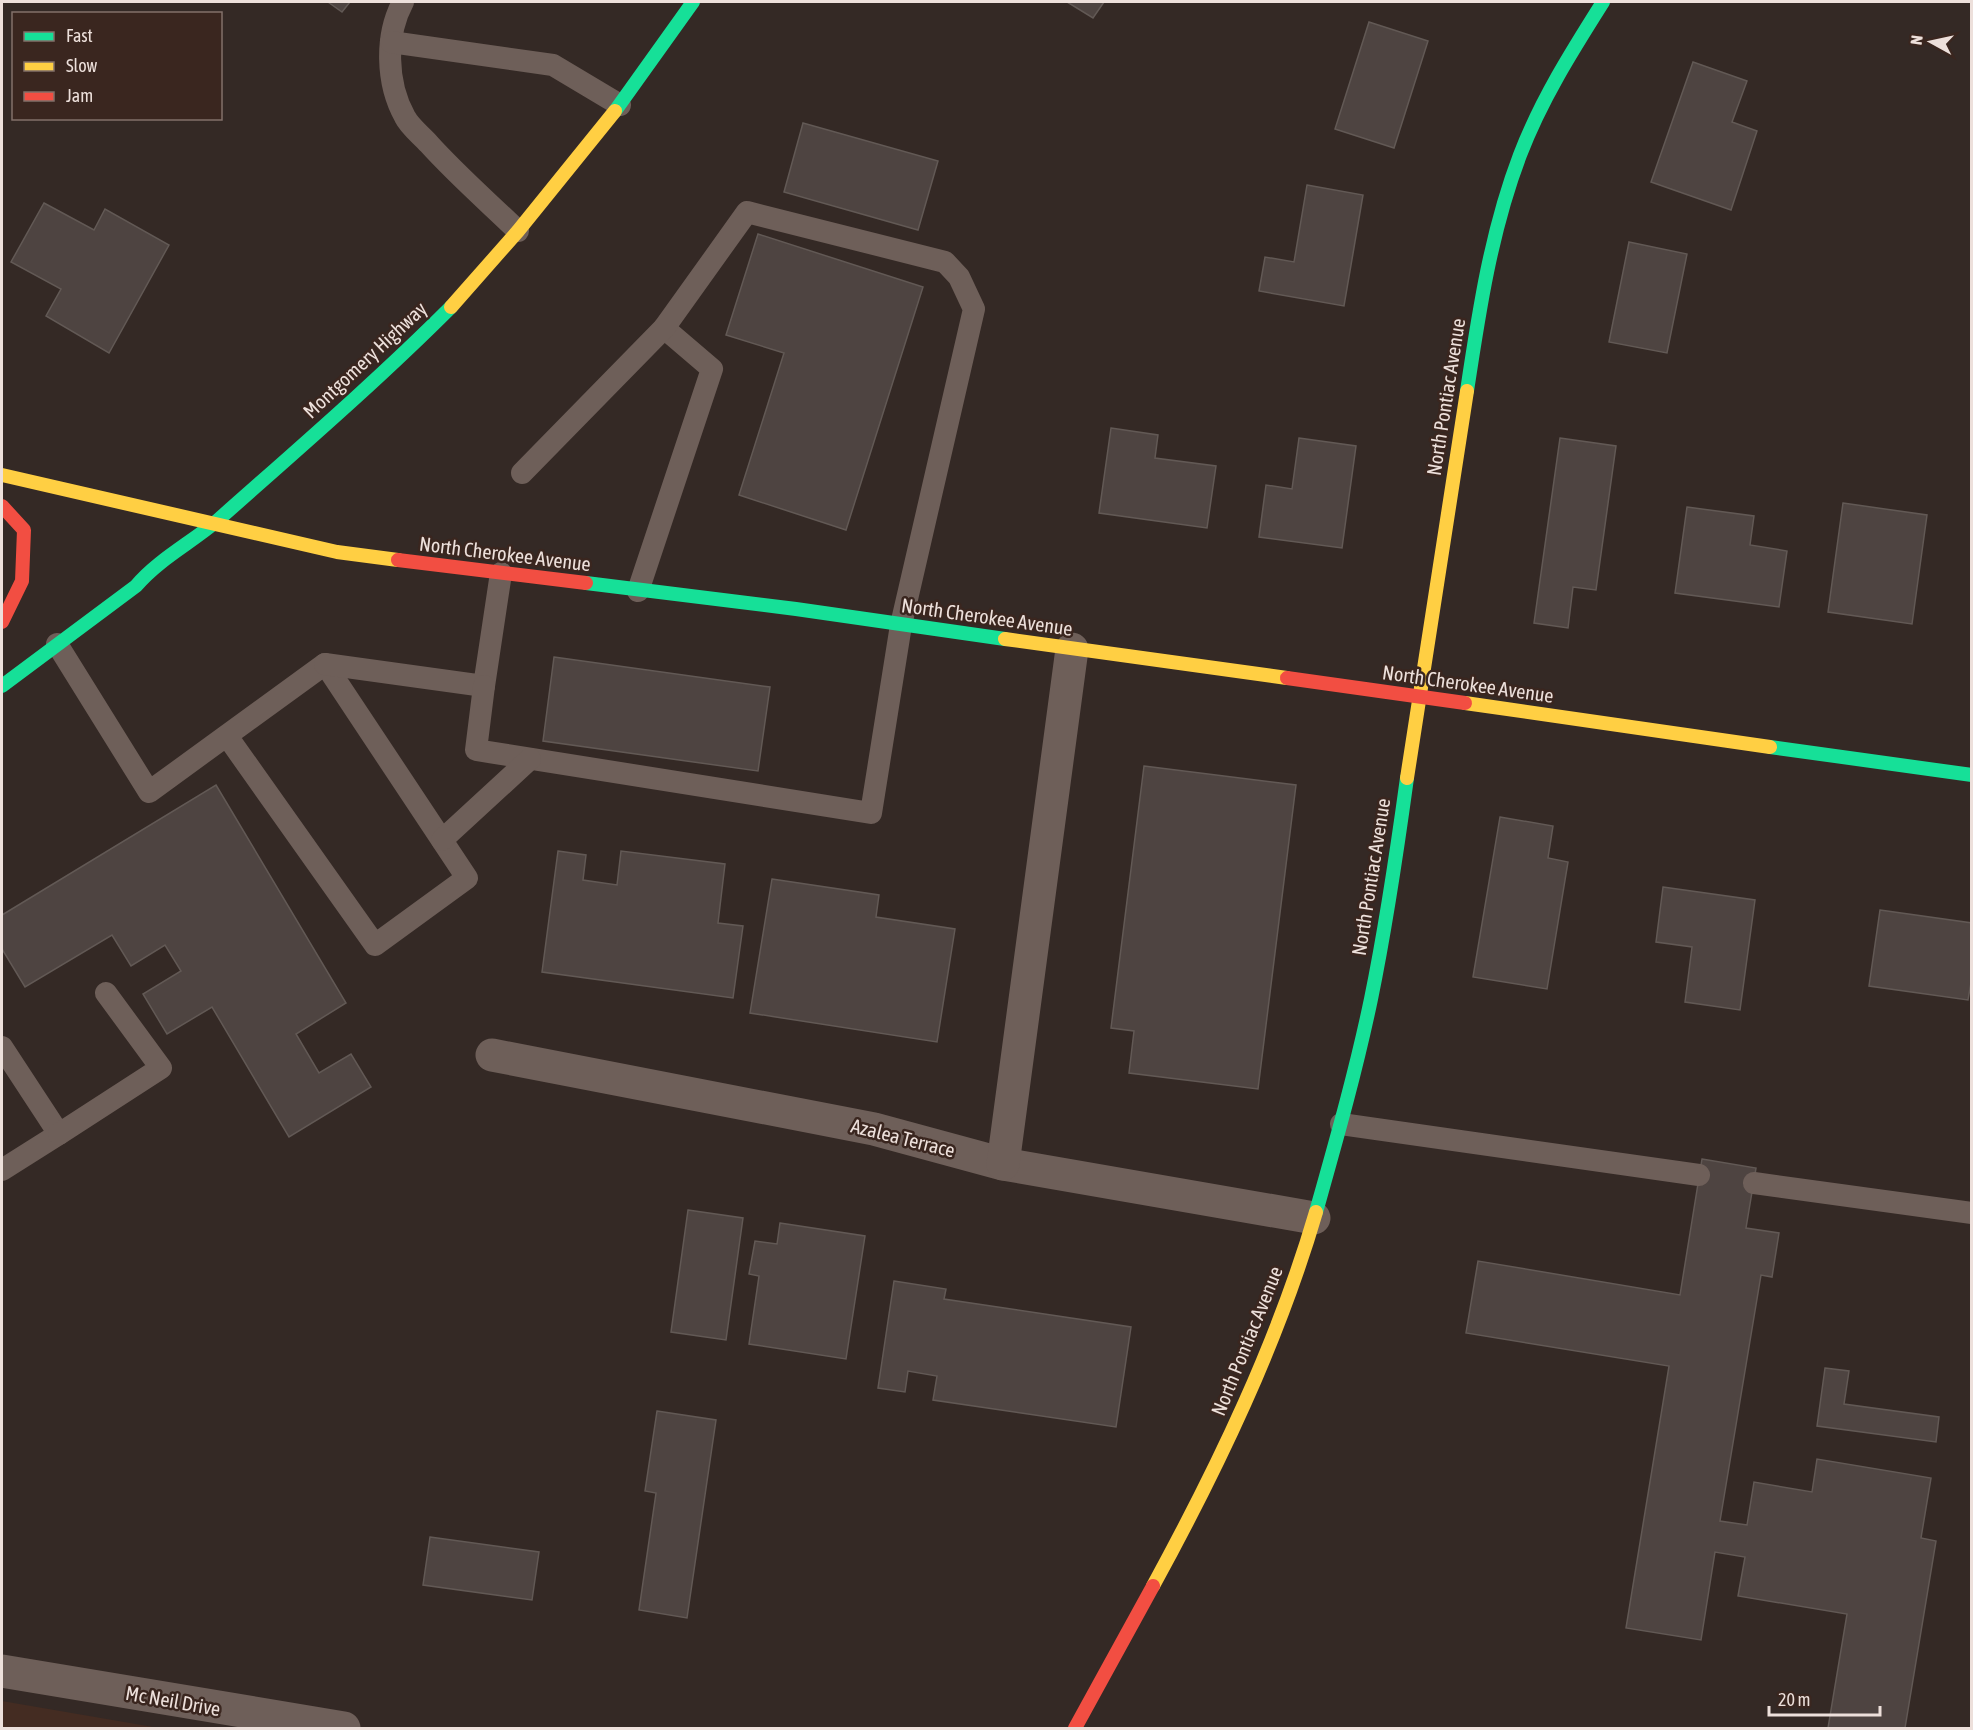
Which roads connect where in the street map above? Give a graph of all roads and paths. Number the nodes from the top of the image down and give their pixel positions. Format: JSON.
{"nodes":[{"id":1,"x":403,"y":2,"type":"edge"},
{"id":2,"x":693,"y":2,"type":"edge"},
{"id":3,"x":1603,"y":2,"type":"edge"},
{"id":4,"x":391,"y":42,"type":"junction"},
{"id":5,"x":620,"y":105,"type":"junction"},
{"id":6,"x":518,"y":231,"type":"junction"},
{"id":7,"x":664,"y":328,"type":"junction"},
{"id":8,"x":522,"y":473,"type":"dead end"},
{"id":9,"x":2,"y":475,"type":"edge"},
{"id":10,"x":2,"y":506,"type":"edge"},
{"id":11,"x":214,"y":523,"type":"junction"},
{"id":12,"x":501,"y":573,"type":"junction"},
{"id":13,"x":638,"y":591,"type":"junction"},
{"id":14,"x":2,"y":622,"type":"edge"},
{"id":15,"x":901,"y":625,"type":"junction"},
{"id":16,"x":57,"y":644,"type":"junction"},
{"id":17,"x":1072,"y":649,"type":"junction"},
{"id":18,"x":326,"y":664,"type":"junction"},
{"id":19,"x":2,"y":686,"type":"edge"},
{"id":20,"x":484,"y":686,"type":"junction"},
{"id":21,"x":1419,"y":696,"type":"junction"},
{"id":22,"x":227,"y":736,"type":"junction"},
{"id":23,"x":530,"y":759,"type":"junction"},
{"id":24,"x":1971,"y":775,"type":"edge"},
{"id":25,"x":442,"y":840,"type":"junction"},
{"id":26,"x":106,"y":993,"type":"dead end"},
{"id":27,"x":2,"y":1047,"type":"edge"},
{"id":28,"x":492,"y":1055,"type":"dead end"},
{"id":29,"x":1341,"y":1124,"type":"junction"},
{"id":30,"x":59,"y":1134,"type":"junction"},
{"id":31,"x":1003,"y":1164,"type":"junction"},
{"id":32,"x":2,"y":1170,"type":"edge"},
{"id":33,"x":1699,"y":1175,"type":"dead end"},
{"id":34,"x":1754,"y":1183,"type":"dead end"},
{"id":35,"x":1971,"y":1214,"type":"edge"},
{"id":36,"x":1314,"y":1218,"type":"junction"},
{"id":37,"x":2,"y":1671,"type":"edge"},
{"id":38,"x":344,"y":1728,"type":"edge"},
{"id":39,"x":1075,"y":1728,"type":"edge"}],
"edges":[{"from":1,"to":4,"type":"lane"},
{"from":2,"to":5,"type":"street","name":"Montgomery Highway"},
{"from":3,"to":21,"type":"street","name":"North Pontiac Avenue"},
{"from":4,"to":5,"type":"lane"},
{"from":4,"to":6,"type":"lane"},
{"from":5,"to":6,"type":"street","name":"Montgomery Highway"},
{"from":6,"to":11,"type":"street","name":"Montgomery Highway"},
{"from":7,"to":8,"type":"lane"},
{"from":7,"to":13,"type":"lane"},
{"from":7,"to":15,"type":"lane"},
{"from":9,"to":11,"type":"street","name":"North Cherokee Avenue"},
{"from":10,"to":14,"type":"street"},
{"from":11,"to":12,"type":"street","name":"North Cherokee Avenue"},
{"from":11,"to":16,"type":"street","name":"Montgomery Highway"},
{"from":12,"to":13,"type":"street","name":"North Cherokee Avenue"},
{"from":12,"to":20,"type":"lane"},
{"from":13,"to":15,"type":"street","name":"North Cherokee Avenue"},
{"from":15,"to":17,"type":"street","name":"North Cherokee Avenue"},
{"from":15,"to":23,"type":"lane"},
{"from":16,"to":19,"type":"street","name":"Montgomery Highway"},
{"from":16,"to":22,"type":"lane"},
{"from":17,"to":21,"type":"street","name":"North Cherokee Avenue"},
{"from":17,"to":31,"type":"street"},
{"from":18,"to":20,"type":"lane"},
{"from":18,"to":22,"type":"lane"},
{"from":18,"to":25,"type":"lane"},
{"from":20,"to":23,"type":"lane"},
{"from":21,"to":24,"type":"street","name":"North Cherokee Avenue"},
{"from":21,"to":29,"type":"street","name":"North Pontiac Avenue"},
{"from":22,"to":25,"type":"lane"},
{"from":23,"to":25,"type":"lane"},
{"from":26,"to":30,"type":"lane"},
{"from":27,"to":30,"type":"lane"},
{"from":28,"to":31,"type":"street","name":"Azalea Terrace"},
{"from":29,"to":33,"type":"lane"},
{"from":29,"to":36,"type":"street","name":"North Pontiac Avenue"},
{"from":30,"to":32,"type":"lane"},
{"from":31,"to":36,"type":"street","name":"Azalea Terrace"},
{"from":34,"to":35,"type":"lane"},
{"from":36,"to":39,"type":"street","name":"North Pontiac Avenue"},
{"from":37,"to":38,"type":"street","name":"Mc Neil Drive"}]}
